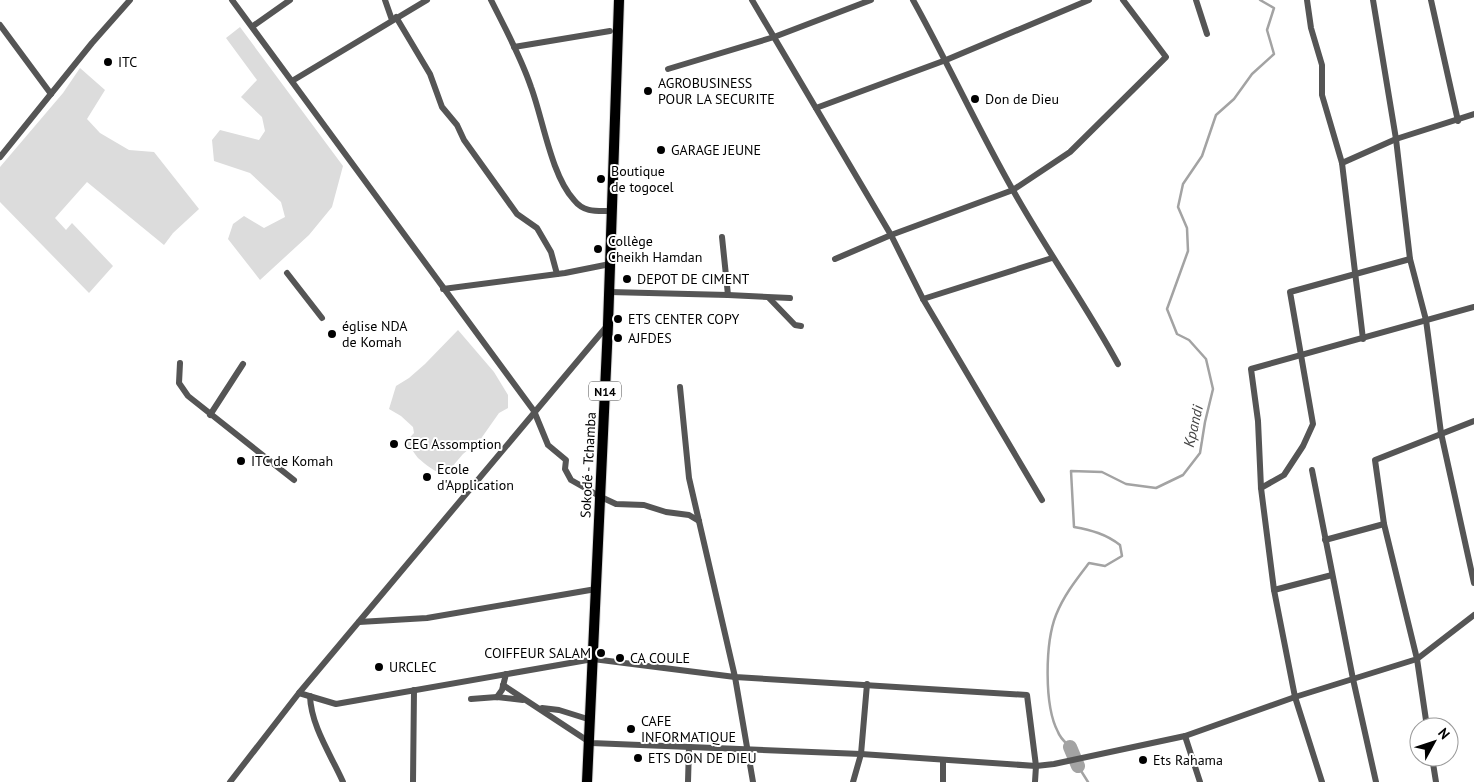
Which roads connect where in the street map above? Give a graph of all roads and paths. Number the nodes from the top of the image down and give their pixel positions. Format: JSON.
{"nodes":[{"id":1,"x":130,"y":0,"type":"edge"},
{"id":2,"x":232,"y":0,"type":"edge"},
{"id":3,"x":290,"y":0,"type":"edge"},
{"id":4,"x":385,"y":0,"type":"edge"},
{"id":5,"x":428,"y":0,"type":"edge"},
{"id":6,"x":491,"y":0,"type":"edge"},
{"id":7,"x":619,"y":0,"type":"edge"},
{"id":8,"x":752,"y":0,"type":"edge"},
{"id":9,"x":871,"y":0,"type":"edge"},
{"id":10,"x":913,"y":0,"type":"edge"},
{"id":11,"x":1089,"y":0,"type":"edge"},
{"id":12,"x":1123,"y":0,"type":"edge"},
{"id":13,"x":1196,"y":0,"type":"edge"},
{"id":14,"x":1308,"y":0,"type":"edge"},
{"id":15,"x":1373,"y":0,"type":"edge"},
{"id":16,"x":1431,"y":0,"type":"edge"},
{"id":17,"x":394,"y":18,"type":"junction"},
{"id":18,"x":0,"y":26,"type":"edge"},
{"id":19,"x":253,"y":26,"type":"junction"},
{"id":20,"x":610,"y":31,"type":"dead end"},
{"id":21,"x":1207,"y":34,"type":"dead end"},
{"id":22,"x":774,"y":37,"type":"junction"},
{"id":23,"x":514,"y":47,"type":"junction"},
{"id":24,"x":946,"y":60,"type":"junction"},
{"id":25,"x":668,"y":69,"type":"dead end"},
{"id":26,"x":292,"y":81,"type":"junction"},
{"id":27,"x":50,"y":94,"type":"junction"},
{"id":28,"x":816,"y":108,"type":"junction"},
{"id":29,"x":1474,"y":114,"type":"edge"},
{"id":30,"x":1458,"y":121,"type":"junction"},
{"id":31,"x":1396,"y":139,"type":"junction"},
{"id":32,"x":0,"y":157,"type":"edge"},
{"id":33,"x":1342,"y":163,"type":"junction"},
{"id":34,"x":1013,"y":190,"type":"junction"},
{"id":35,"x":612,"y":211,"type":"junction"},
{"id":36,"x":891,"y":235,"type":"junction"},
{"id":37,"x":722,"y":237,"type":"dead end"},
{"id":38,"x":1052,"y":258,"type":"junction"},
{"id":39,"x":836,"y":259,"type":"dead end"},
{"id":40,"x":1410,"y":259,"type":"junction"},
{"id":41,"x":610,"y":264,"type":"junction"},
{"id":42,"x":287,"y":273,"type":"dead end"},
{"id":43,"x":557,"y":274,"type":"junction"},
{"id":44,"x":1353,"y":274,"type":"junction"},
{"id":45,"x":443,"y":288,"type":"junction"},
{"id":46,"x":609,"y":292,"type":"junction"},
{"id":47,"x":728,"y":295,"type":"junction"},
{"id":48,"x":769,"y":298,"type":"junction"},
{"id":49,"x":790,"y":298,"type":"dead end"},
{"id":50,"x":923,"y":299,"type":"junction"},
{"id":51,"x":1474,"y":307,"type":"edge"},
{"id":52,"x":322,"y":318,"type":"dead end"},
{"id":53,"x":1426,"y":320,"type":"junction"},
{"id":54,"x":608,"y":325,"type":"junction"},
{"id":55,"x":801,"y":326,"type":"dead end"},
{"id":56,"x":1363,"y":339,"type":"junction"},
{"id":57,"x":1303,"y":355,"type":"junction"},
{"id":58,"x":180,"y":364,"type":"dead end"},
{"id":59,"x":243,"y":364,"type":"dead end"},
{"id":60,"x":1118,"y":364,"type":"dead end"},
{"id":61,"x":680,"y":387,"type":"dead end"},
{"id":62,"x":534,"y":412,"type":"junction"},
{"id":63,"x":210,"y":415,"type":"junction"},
{"id":64,"x":1474,"y":421,"type":"edge"},
{"id":65,"x":1441,"y":433,"type":"junction"},
{"id":66,"x":1312,"y":470,"type":"dead end"},
{"id":67,"x":294,"y":480,"type":"dead end"},
{"id":68,"x":1261,"y":488,"type":"junction"},
{"id":69,"x":601,"y":498,"type":"junction"},
{"id":70,"x":1042,"y":500,"type":"dead end"},
{"id":71,"x":699,"y":521,"type":"junction"},
{"id":72,"x":1384,"y":524,"type":"junction"},
{"id":73,"x":1325,"y":540,"type":"junction"},
{"id":74,"x":1332,"y":576,"type":"junction"},
{"id":75,"x":1474,"y":583,"type":"edge"},
{"id":76,"x":596,"y":589,"type":"junction"},
{"id":77,"x":1274,"y":590,"type":"junction"},
{"id":78,"x":1474,"y":614,"type":"edge"},
{"id":79,"x":359,"y":622,"type":"junction"},
{"id":80,"x":593,"y":659,"type":"junction"},
{"id":81,"x":1417,"y":659,"type":"junction"},
{"id":82,"x":506,"y":674,"type":"junction"},
{"id":83,"x":735,"y":677,"type":"junction"},
{"id":84,"x":1353,"y":679,"type":"junction"},
{"id":85,"x":868,"y":684,"type":"junction"},
{"id":86,"x":503,"y":686,"type":"junction"},
{"id":87,"x":414,"y":690,"type":"junction"},
{"id":88,"x":299,"y":693,"type":"junction"},
{"id":89,"x":310,"y":696,"type":"junction"},
{"id":90,"x":497,"y":697,"type":"junction"},
{"id":91,"x":1295,"y":697,"type":"junction"},
{"id":92,"x":471,"y":699,"type":"dead end"},
{"id":93,"x":524,"y":700,"type":"junction"},
{"id":94,"x":1426,"y":717,"type":"edge"},
{"id":95,"x":591,"y":720,"type":"junction"},
{"id":96,"x":1185,"y":736,"type":"junction"},
{"id":97,"x":591,"y":743,"type":"junction"},
{"id":98,"x":689,"y":747,"type":"junction"},
{"id":99,"x":748,"y":749,"type":"junction"},
{"id":100,"x":861,"y":754,"type":"junction"},
{"id":101,"x":943,"y":760,"type":"junction"},
{"id":102,"x":1036,"y":766,"type":"junction"},
{"id":103,"x":1434,"y":767,"type":"edge"},
{"id":104,"x":230,"y":782,"type":"edge"},
{"id":105,"x":343,"y":782,"type":"edge"},
{"id":106,"x":413,"y":782,"type":"edge"},
{"id":107,"x":587,"y":782,"type":"edge"},
{"id":108,"x":688,"y":782,"type":"edge"},
{"id":109,"x":753,"y":782,"type":"edge"},
{"id":110,"x":853,"y":782,"type":"edge"},
{"id":111,"x":943,"y":782,"type":"edge"},
{"id":112,"x":1035,"y":782,"type":"edge"},
{"id":113,"x":1200,"y":782,"type":"edge"},
{"id":114,"x":1322,"y":782,"type":"edge"},
{"id":115,"x":1376,"y":782,"type":"edge"},
{"id":116,"x":1436,"y":782,"type":"edge"}],
"edges":[{"from":1,"to":27,"type":"street"},
{"from":2,"to":19,"type":"street"},
{"from":3,"to":19,"type":"street"},
{"from":4,"to":17,"type":"street"},
{"from":5,"to":17,"type":"street"},
{"from":6,"to":23,"type":"street"},
{"from":7,"to":35,"type":"main road","name":"Sokodé - Tchamba","number":"N14"},
{"from":8,"to":22,"type":"street"},
{"from":9,"to":22,"type":"street"},
{"from":10,"to":24,"type":"street"},
{"from":11,"to":24,"type":"street"},
{"from":12,"to":34,"type":"street"},
{"from":13,"to":21,"type":"street"},
{"from":14,"to":33,"type":"street"},
{"from":15,"to":31,"type":"street"},
{"from":16,"to":30,"type":"street"},
{"from":17,"to":26,"type":"street"},
{"from":17,"to":43,"type":"street"},
{"from":18,"to":27,"type":"street"},
{"from":19,"to":26,"type":"street"},
{"from":20,"to":23,"type":"street"},
{"from":22,"to":25,"type":"street"},
{"from":22,"to":28,"type":"street"},
{"from":23,"to":35,"type":"street"},
{"from":24,"to":28,"type":"street"},
{"from":24,"to":34,"type":"street"},
{"from":26,"to":45,"type":"street"},
{"from":27,"to":32,"type":"street"},
{"from":28,"to":36,"type":"street"},
{"from":29,"to":30,"type":"street"},
{"from":30,"to":31,"type":"street"},
{"from":31,"to":33,"type":"street"},
{"from":31,"to":40,"type":"street"},
{"from":33,"to":44,"type":"street"},
{"from":34,"to":36,"type":"street"},
{"from":34,"to":38,"type":"street"},
{"from":35,"to":41,"type":"main road","name":"Sokodé - Tchamba","number":"N14"},
{"from":36,"to":39,"type":"street"},
{"from":36,"to":50,"type":"street"},
{"from":37,"to":47,"type":"street"},
{"from":38,"to":50,"type":"street"},
{"from":38,"to":60,"type":"street"},
{"from":40,"to":44,"type":"street"},
{"from":40,"to":53,"type":"street"},
{"from":41,"to":43,"type":"street"},
{"from":41,"to":46,"type":"main road","name":"Sokodé - Tchamba","number":"N14"},
{"from":42,"to":52,"type":"street"},
{"from":43,"to":45,"type":"street"},
{"from":44,"to":56,"type":"street"},
{"from":44,"to":57,"type":"street"},
{"from":45,"to":62,"type":"street"},
{"from":46,"to":47,"type":"street"},
{"from":46,"to":54,"type":"main road","name":"Sokodé - Tchamba","number":"N14"},
{"from":47,"to":48,"type":"street"},
{"from":48,"to":49,"type":"street"},
{"from":48,"to":55,"type":"street"},
{"from":50,"to":70,"type":"street"},
{"from":51,"to":53,"type":"street"},
{"from":53,"to":56,"type":"street"},
{"from":53,"to":65,"type":"street"},
{"from":54,"to":62,"type":"street"},
{"from":54,"to":69,"type":"main road","name":"Sokodé - Tchamba","number":"N14"},
{"from":56,"to":57,"type":"street"},
{"from":57,"to":68,"type":"street"},
{"from":57,"to":68,"type":"street"},
{"from":58,"to":63,"type":"street"},
{"from":59,"to":63,"type":"street"},
{"from":61,"to":71,"type":"street"},
{"from":62,"to":69,"type":"street"},
{"from":62,"to":79,"type":"street"},
{"from":63,"to":67,"type":"street"},
{"from":64,"to":65,"type":"street"},
{"from":65,"to":72,"type":"street"},
{"from":65,"to":75,"type":"street"},
{"from":66,"to":73,"type":"street"},
{"from":68,"to":77,"type":"street"},
{"from":69,"to":71,"type":"street"},
{"from":69,"to":76,"type":"main road","name":"Sokodé - Tchamba","number":"N14"},
{"from":71,"to":83,"type":"street"},
{"from":72,"to":73,"type":"street"},
{"from":72,"to":81,"type":"street"},
{"from":73,"to":74,"type":"street"},
{"from":74,"to":77,"type":"street"},
{"from":74,"to":84,"type":"street"},
{"from":76,"to":79,"type":"street"},
{"from":76,"to":80,"type":"main road","name":"Sokodé - Tchamba","number":"N14"},
{"from":77,"to":91,"type":"street"},
{"from":78,"to":81,"type":"street"},
{"from":79,"to":88,"type":"street"},
{"from":80,"to":82,"type":"street"},
{"from":80,"to":83,"type":"street"},
{"from":80,"to":95,"type":"main road","name":"Sokodé - Tchamba","number":"N14"},
{"from":81,"to":84,"type":"street"},
{"from":81,"to":94,"type":"street"},
{"from":82,"to":86,"type":"street"},
{"from":82,"to":87,"type":"street"},
{"from":83,"to":85,"type":"street"},
{"from":83,"to":99,"type":"street"},
{"from":84,"to":91,"type":"street"},
{"from":84,"to":115,"type":"street"},
{"from":85,"to":100,"type":"street"},
{"from":85,"to":102,"type":"street"},
{"from":86,"to":90,"type":"street"},
{"from":86,"to":93,"type":"street"},
{"from":87,"to":89,"type":"street"},
{"from":87,"to":106,"type":"street"},
{"from":88,"to":89,"type":"street"},
{"from":88,"to":104,"type":"street"},
{"from":89,"to":105,"type":"street"},
{"from":90,"to":92,"type":"street"},
{"from":90,"to":93,"type":"street"},
{"from":91,"to":96,"type":"street"},
{"from":91,"to":114,"type":"street"},
{"from":93,"to":95,"type":"street"},
{"from":93,"to":97,"type":"street"},
{"from":95,"to":97,"type":"main road","name":"Sokodé - Tchamba","number":"N14"},
{"from":96,"to":102,"type":"street"},
{"from":96,"to":113,"type":"street"},
{"from":97,"to":98,"type":"street"},
{"from":97,"to":107,"type":"main road","name":"Sokodé - Tchamba","number":"N14"},
{"from":98,"to":99,"type":"street"},
{"from":98,"to":108,"type":"street"},
{"from":99,"to":100,"type":"street"},
{"from":99,"to":109,"type":"street"},
{"from":100,"to":101,"type":"street"},
{"from":100,"to":110,"type":"street"},
{"from":101,"to":102,"type":"street"},
{"from":101,"to":111,"type":"street"},
{"from":102,"to":112,"type":"street"},
{"from":103,"to":116,"type":"street"}]}
